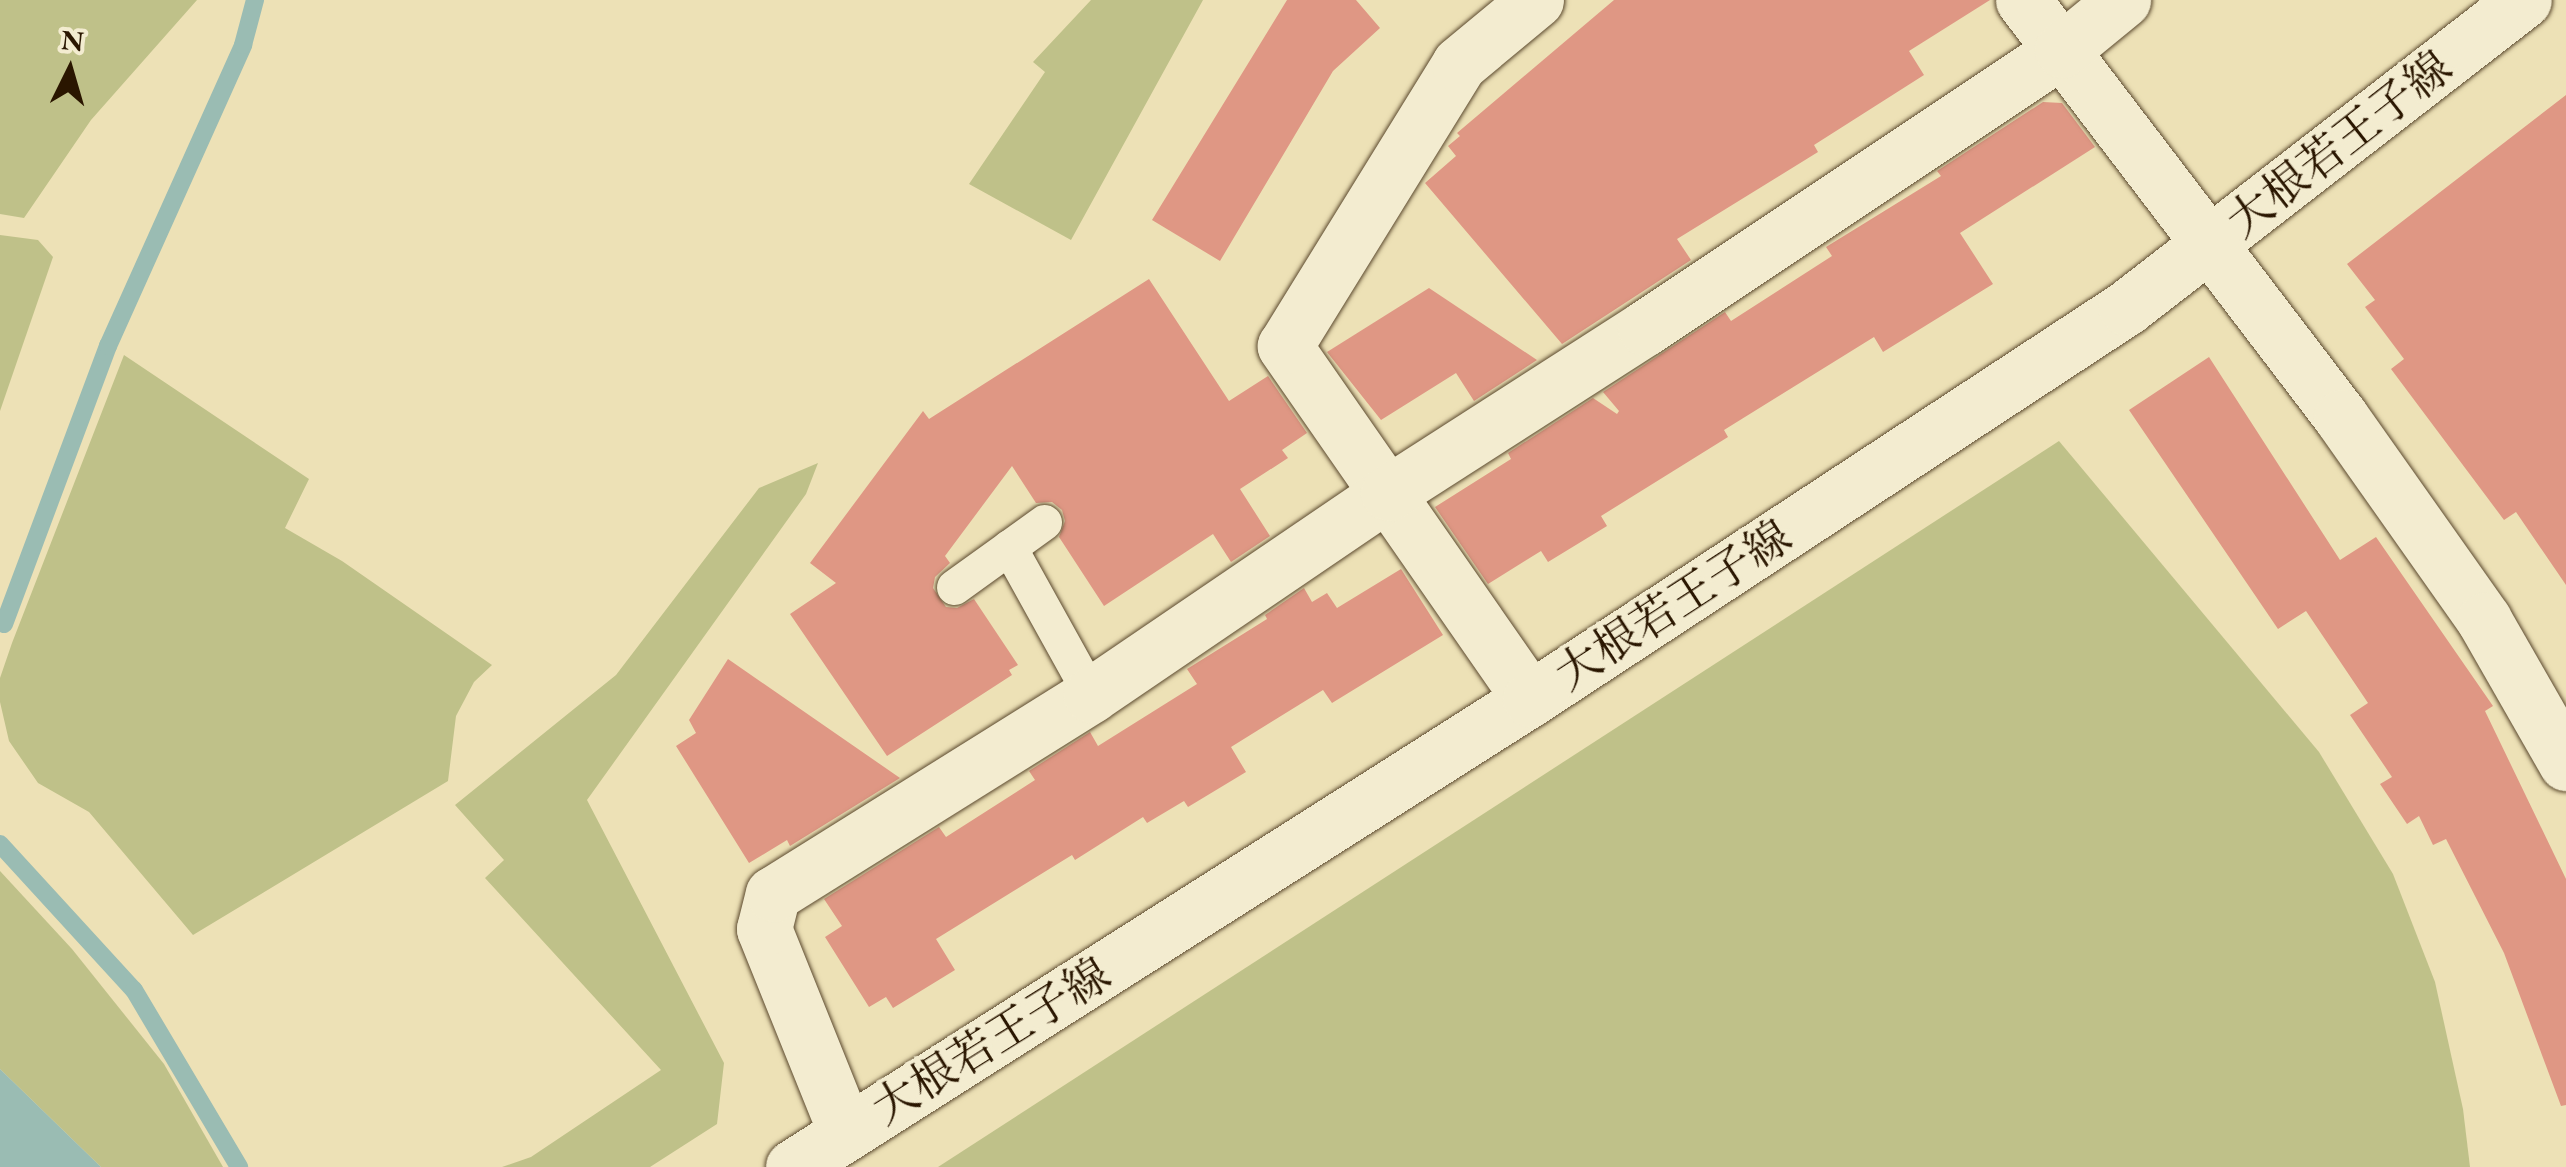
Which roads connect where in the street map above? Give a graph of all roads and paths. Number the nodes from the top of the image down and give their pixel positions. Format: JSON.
{"nodes":[{"id":1,"x":1536,"y":0,"type":"edge"},
{"id":2,"x":2023,"y":0,"type":"edge"},
{"id":3,"x":2123,"y":0,"type":"edge"},
{"id":4,"x":2524,"y":0,"type":"edge"},
{"id":5,"x":2062,"y":50,"type":"junction"},
{"id":6,"x":2210,"y":244,"type":"junction"},
{"id":7,"x":1388,"y":493,"type":"junction"},
{"id":8,"x":1044,"y":522,"type":"dead end"},
{"id":9,"x":1009,"y":547,"type":"junction"},
{"id":10,"x":954,"y":586,"type":"dead end"},
{"id":11,"x":1090,"y":696,"type":"junction"},
{"id":12,"x":1530,"y":698,"type":"junction"},
{"id":13,"x":2566,"y":762,"type":"edge"},
{"id":14,"x":846,"y":1133,"type":"junction"},
{"id":15,"x":793,"y":1167,"type":"edge"}],
"edges":[{"from":1,"to":7,"type":"street"},
{"from":2,"to":5,"type":"street"},
{"from":3,"to":5,"type":"street"},
{"from":4,"to":6,"type":"street","name":"大根若王子線"},
{"from":5,"to":6,"type":"street"},
{"from":5,"to":7,"type":"street"},
{"from":6,"to":12,"type":"street","name":"大根若王子線"},
{"from":6,"to":13,"type":"street"},
{"from":7,"to":11,"type":"street"},
{"from":7,"to":12,"type":"street"},
{"from":8,"to":9,"type":"lane"},
{"from":9,"to":10,"type":"lane"},
{"from":9,"to":11,"type":"lane"},
{"from":11,"to":14,"type":"street"},
{"from":12,"to":14,"type":"street","name":"大根若王子線"},
{"from":14,"to":15,"type":"street","name":"大根若王子線"}]}
